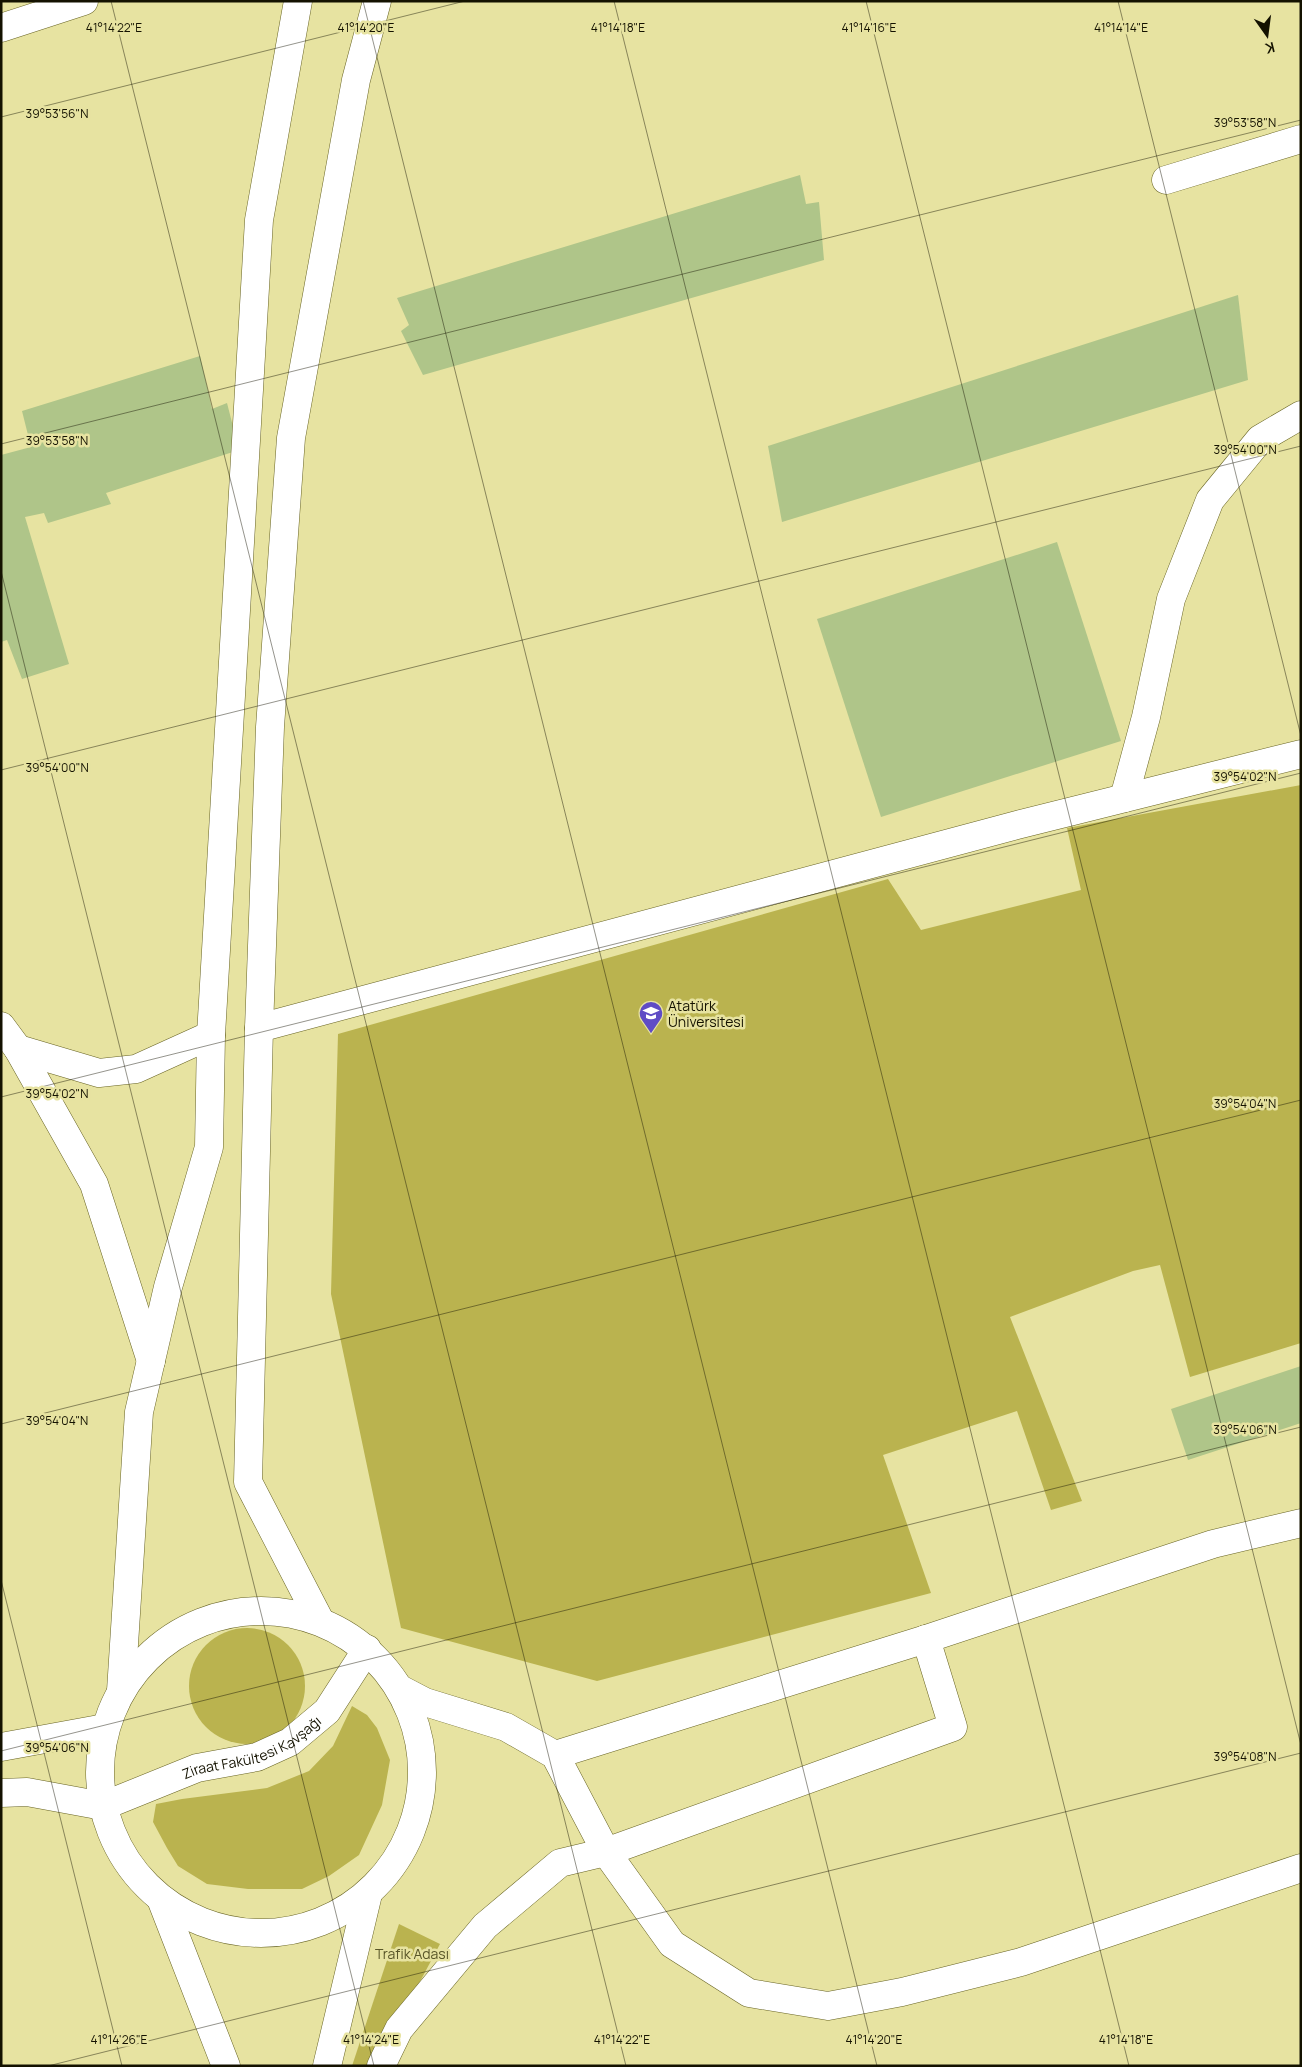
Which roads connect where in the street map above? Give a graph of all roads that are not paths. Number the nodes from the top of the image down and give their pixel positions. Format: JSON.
{"nodes":[{"id":1,"x":84,"y":1,"type":"edge"},
{"id":2,"x":298,"y":1,"type":"edge"},
{"id":3,"x":376,"y":1,"type":"edge"},
{"id":4,"x":1,"y":28,"type":"edge"},
{"id":5,"x":1301,"y":139,"type":"edge"},
{"id":6,"x":1166,"y":180,"type":"dead end"},
{"id":7,"x":1301,"y":415,"type":"edge"},
{"id":8,"x":1301,"y":754,"type":"edge"},
{"id":9,"x":1124,"y":798,"type":"junction"},
{"id":10,"x":1,"y":1026,"type":"edge"},
{"id":11,"x":259,"y":1028,"type":"junction"},
{"id":12,"x":211,"y":1035,"type":"junction"},
{"id":13,"x":18,"y":1049,"type":"junction"},
{"id":14,"x":151,"y":1361,"type":"junction"},
{"id":15,"x":1301,"y":1523,"type":"edge"},
{"id":16,"x":320,"y":1621,"type":"junction"},
{"id":17,"x":926,"y":1638,"type":"junction"},
{"id":18,"x":367,"y":1649,"type":"junction"},
{"id":19,"x":402,"y":1690,"type":"junction"},
{"id":20,"x":121,"y":1691,"type":"junction"},
{"id":21,"x":105,"y":1728,"type":"junction"},
{"id":22,"x":1,"y":1747,"type":"edge"},
{"id":23,"x":555,"y":1755,"type":"junction"},
{"id":24,"x":1,"y":1794,"type":"edge"},
{"id":25,"x":103,"y":1806,"type":"junction"},
{"id":26,"x":606,"y":1852,"type":"junction"},
{"id":27,"x":1301,"y":1868,"type":"edge"},
{"id":28,"x":368,"y":1894,"type":"junction"},
{"id":29,"x":161,"y":1899,"type":"junction"},
{"id":30,"x":226,"y":2066,"type":"edge"},
{"id":31,"x":327,"y":2066,"type":"edge"},
{"id":32,"x":381,"y":2066,"type":"edge"}],
"edges":[{"from":1,"to":4,"type":"main road"},
{"from":2,"to":12,"type":"main road"},
{"from":3,"to":11,"type":"main road"},
{"from":5,"to":6,"type":"main road"},
{"from":7,"to":9,"type":"main road"},
{"from":8,"to":9,"type":"main road"},
{"from":9,"to":11,"type":"main road"},
{"from":10,"to":13,"type":"main road"},
{"from":11,"to":16,"type":"main road"},
{"from":12,"to":13,"type":"main road"},
{"from":12,"to":14,"type":"main road"},
{"from":13,"to":14,"type":"main road"},
{"from":14,"to":20,"type":"main road"},
{"from":15,"to":17,"type":"main road"},
{"from":16,"to":18,"type":"main road"},
{"from":16,"to":20,"type":"main road"},
{"from":17,"to":23,"type":"main road"},
{"from":17,"to":26,"type":"main road"},
{"from":18,"to":19,"type":"main road"},
{"from":18,"to":25,"type":"main road","name":"Ziraat Fakültesi Kavşağı"},
{"from":19,"to":23,"type":"main road"},
{"from":19,"to":28,"type":"main road"},
{"from":20,"to":21,"type":"main road"},
{"from":21,"to":22,"type":"main road"},
{"from":21,"to":25,"type":"main road"},
{"from":23,"to":26,"type":"main road"},
{"from":24,"to":25,"type":"main road"},
{"from":25,"to":29,"type":"main road"},
{"from":26,"to":27,"type":"main road"},
{"from":26,"to":32,"type":"main road"},
{"from":28,"to":29,"type":"main road"},
{"from":28,"to":31,"type":"main road"},
{"from":29,"to":30,"type":"main road"}]}
